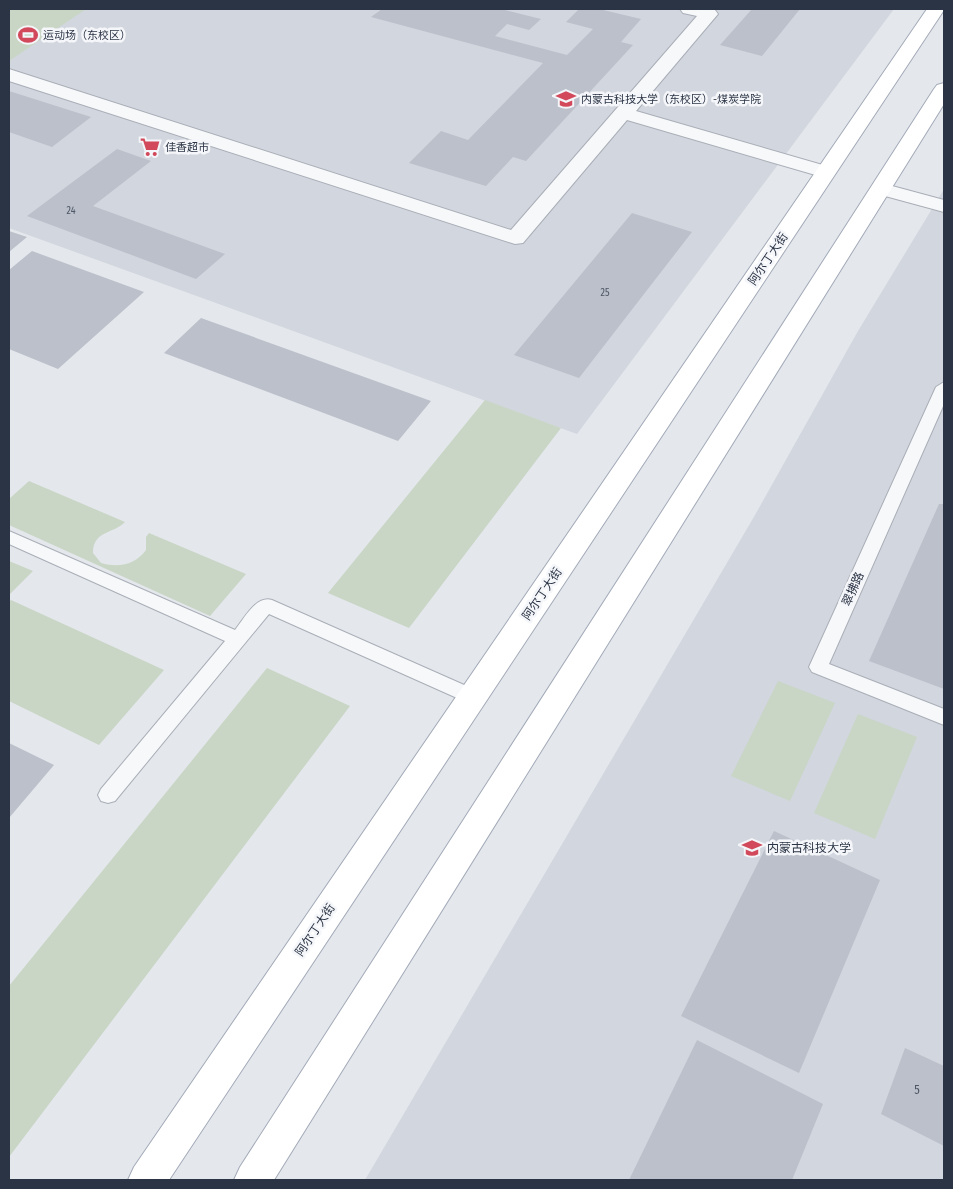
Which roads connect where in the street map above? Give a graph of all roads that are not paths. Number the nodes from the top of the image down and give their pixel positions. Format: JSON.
{"nodes":[{"id":1,"x":689,"y":9,"type":"edge"},
{"id":2,"x":936,"y":9,"type":"edge"},
{"id":3,"x":9,"y":76,"type":"edge"},
{"id":4,"x":944,"y":88,"type":"edge"},
{"id":5,"x":623,"y":113,"type":"junction"},
{"id":6,"x":826,"y":172,"type":"junction"},
{"id":7,"x":881,"y":188,"type":"junction"},
{"id":8,"x":944,"y":206,"type":"edge"},
{"id":9,"x":944,"y":387,"type":"edge"},
{"id":10,"x":9,"y":536,"type":"edge"},
{"id":11,"x":238,"y":640,"type":"junction"},
{"id":12,"x":473,"y":697,"type":"junction"},
{"id":13,"x":944,"y":717,"type":"edge"},
{"id":14,"x":108,"y":795,"type":"dead end"},
{"id":15,"x":147,"y":1180,"type":"edge"},
{"id":16,"x":253,"y":1180,"type":"edge"}],
"edges":[{"from":1,"to":5,"type":"street"},
{"from":2,"to":6,"type":"main road","name":"阿尔丁大街"},
{"from":3,"to":5,"type":"street"},
{"from":4,"to":7,"type":"main road"},
{"from":5,"to":6,"type":"street"},
{"from":6,"to":12,"type":"main road","name":"阿尔丁大街"},
{"from":7,"to":8,"type":"street"},
{"from":7,"to":16,"type":"main road"},
{"from":9,"to":13,"type":"lane","name":"翠拂路"},
{"from":10,"to":11,"type":"lane"},
{"from":11,"to":12,"type":"lane"},
{"from":11,"to":14,"type":"lane"},
{"from":12,"to":15,"type":"main road","name":"阿尔丁大街"}]}
